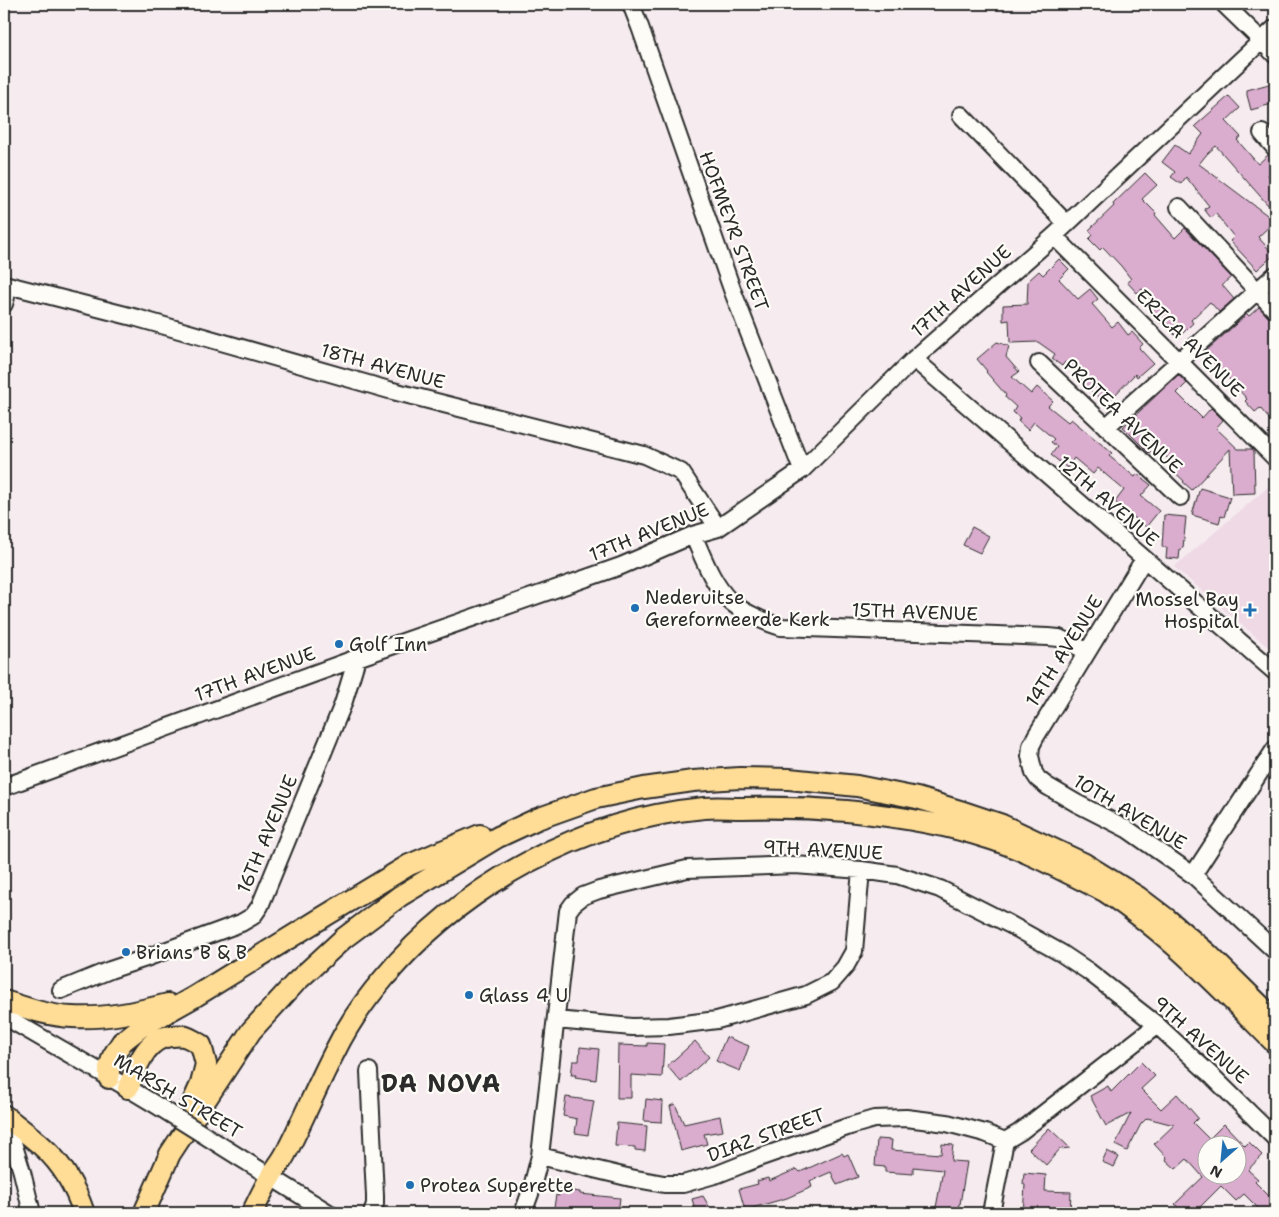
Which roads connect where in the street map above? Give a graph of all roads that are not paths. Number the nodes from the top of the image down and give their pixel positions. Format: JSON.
{"nodes":[{"id":1,"x":631,"y":4,"type":"edge"},
{"id":2,"x":1224,"y":4,"type":"edge"},
{"id":3,"x":1275,"y":28,"type":"edge"},
{"id":4,"x":1262,"y":41,"type":"junction"},
{"id":5,"x":1275,"y":55,"type":"edge"},
{"id":6,"x":961,"y":115,"type":"dead end"},
{"id":7,"x":1262,"y":133,"type":"dead end"},
{"id":8,"x":1275,"y":148,"type":"edge"},
{"id":9,"x":1179,"y":207,"type":"dead end"},
{"id":10,"x":1067,"y":224,"type":"junction"},
{"id":11,"x":1054,"y":236,"type":"junction"},
{"id":12,"x":1275,"y":275,"type":"edge"},
{"id":13,"x":5,"y":281,"type":"edge"},
{"id":14,"x":1258,"y":291,"type":"junction"},
{"id":15,"x":4,"y":304,"type":"edge"},
{"id":16,"x":1275,"y":310,"type":"edge"},
{"id":17,"x":914,"y":360,"type":"junction"},
{"id":18,"x":1179,"y":361,"type":"junction"},
{"id":19,"x":1040,"y":363,"type":"dead end"},
{"id":20,"x":1106,"y":427,"type":"junction"},
{"id":21,"x":1275,"y":458,"type":"edge"},
{"id":22,"x":802,"y":470,"type":"junction"},
{"id":23,"x":1180,"y":497,"type":"dead end"},
{"id":24,"x":718,"y":528,"type":"junction"},
{"id":25,"x":693,"y":535,"type":"junction"},
{"id":26,"x":1144,"y":559,"type":"junction"},
{"id":27,"x":1087,"y":651,"type":"junction"},
{"id":28,"x":357,"y":658,"type":"junction"},
{"id":29,"x":1275,"y":672,"type":"edge"},
{"id":30,"x":1275,"y":749,"type":"edge"},
{"id":31,"x":1032,"y":768,"type":"joint"},
{"id":32,"x":4,"y":787,"type":"edge"},
{"id":33,"x":596,"y":798,"type":"junction"},
{"id":34,"x":464,"y":857,"type":"junction"},
{"id":35,"x":861,"y":870,"type":"junction"},
{"id":36,"x":1193,"y":875,"type":"junction"},
{"id":37,"x":1104,"y":891,"type":"junction"},
{"id":38,"x":1275,"y":951,"type":"edge"},
{"id":39,"x":61,"y":990,"type":"dead end"},
{"id":40,"x":194,"y":997,"type":"junction"},
{"id":41,"x":4,"y":1001,"type":"edge"},
{"id":42,"x":4,"y":1016,"type":"edge"},
{"id":43,"x":556,"y":1020,"type":"junction"},
{"id":44,"x":1275,"y":1020,"type":"edge"},
{"id":45,"x":1157,"y":1025,"type":"junction"},
{"id":46,"x":1275,"y":1043,"type":"edge"},
{"id":47,"x":368,"y":1071,"type":"dead end"},
{"id":48,"x":109,"y":1078,"type":"junction"},
{"id":49,"x":128,"y":1088,"type":"junction"},
{"id":50,"x":5,"y":1115,"type":"edge"},
{"id":51,"x":1275,"y":1138,"type":"edge"},
{"id":52,"x":1005,"y":1141,"type":"junction"},
{"id":53,"x":170,"y":1154,"type":"junction"},
{"id":54,"x":540,"y":1156,"type":"junction"},
{"id":55,"x":270,"y":1177,"type":"junction"},
{"id":56,"x":32,"y":1213,"type":"edge"},
{"id":57,"x":84,"y":1213,"type":"edge"},
{"id":58,"x":144,"y":1213,"type":"edge"},
{"id":59,"x":252,"y":1213,"type":"edge"},
{"id":60,"x":330,"y":1213,"type":"edge"},
{"id":61,"x":374,"y":1213,"type":"edge"},
{"id":62,"x":523,"y":1213,"type":"edge"},
{"id":63,"x":991,"y":1213,"type":"edge"}],
"edges":[{"from":1,"to":22,"type":"street","name":"HOFMEYR STREET"},
{"from":2,"to":4,"type":"street"},
{"from":3,"to":4,"type":"street","name":"17TH AVENUE"},
{"from":4,"to":5,"type":"street"},
{"from":4,"to":10,"type":"street","name":"17TH AVENUE"},
{"from":6,"to":10,"type":"street"},
{"from":7,"to":8,"type":"street"},
{"from":9,"to":14,"type":"street"},
{"from":10,"to":11,"type":"street","name":"17TH AVENUE"},
{"from":11,"to":17,"type":"street","name":"17TH AVENUE"},
{"from":11,"to":18,"type":"street","name":"ERICA AVENUE"},
{"from":12,"to":14,"type":"street"},
{"from":13,"to":15,"type":"street"},
{"from":13,"to":24,"type":"street","name":"18TH AVENUE"},
{"from":14,"to":16,"type":"street"},
{"from":14,"to":18,"type":"street"},
{"from":17,"to":22,"type":"street","name":"17TH AVENUE"},
{"from":17,"to":26,"type":"street","name":"12TH AVENUE"},
{"from":18,"to":20,"type":"street"},
{"from":18,"to":21,"type":"street","name":"ERICA AVENUE"},
{"from":19,"to":20,"type":"street","name":"PROTEA AVENUE"},
{"from":20,"to":23,"type":"street","name":"PROTEA AVENUE"},
{"from":22,"to":24,"type":"street","name":"17TH AVENUE"},
{"from":24,"to":25,"type":"street","name":"17TH AVENUE"},
{"from":25,"to":27,"type":"street","name":"15TH AVENUE"},
{"from":25,"to":28,"type":"street","name":"17TH AVENUE"},
{"from":26,"to":27,"type":"street","name":"14TH AVENUE"},
{"from":26,"to":29,"type":"street","name":"12TH AVENUE"},
{"from":27,"to":31,"type":"street","name":"14TH AVENUE"},
{"from":28,"to":32,"type":"street","name":"17TH AVENUE"},
{"from":28,"to":39,"type":"street","name":"16TH AVENUE"},
{"from":30,"to":36,"type":"street"},
{"from":31,"to":36,"type":"street","name":"10TH AVENUE"},
{"from":33,"to":34,"type":"main road"},
{"from":33,"to":40,"type":"main road"},
{"from":33,"to":44,"type":"main road"},
{"from":34,"to":37,"type":"main road"},
{"from":34,"to":53,"type":"main road"},
{"from":35,"to":43,"type":"street"},
{"from":35,"to":43,"type":"street","name":"9TH AVENUE"},
{"from":35,"to":45,"type":"street","name":"9TH AVENUE"},
{"from":36,"to":38,"type":"street","name":"10TH AVENUE"},
{"from":37,"to":46,"type":"main road"},
{"from":37,"to":55,"type":"main road"},
{"from":40,"to":41,"type":"main road"},
{"from":40,"to":48,"type":"main road"},
{"from":42,"to":48,"type":"street","name":"MARSH STREET"},
{"from":43,"to":54,"type":"street","name":"9TH AVENUE"},
{"from":45,"to":51,"type":"street","name":"9TH AVENUE"},
{"from":45,"to":52,"type":"street"},
{"from":47,"to":61,"type":"street"},
{"from":48,"to":49,"type":"street","name":"MARSH STREET"},
{"from":49,"to":53,"type":"main road"},
{"from":49,"to":55,"type":"street","name":"MARSH STREET","bridge":true},
{"from":50,"to":56,"type":"street"},
{"from":50,"to":57,"type":"main road"},
{"from":52,"to":54,"type":"street","name":"DIAZ STREET"},
{"from":52,"to":63,"type":"street"},
{"from":53,"to":58,"type":"main road"},
{"from":54,"to":62,"type":"street","name":"9TH AVENUE"},
{"from":55,"to":59,"type":"main road"},
{"from":55,"to":60,"type":"street","name":"MARSH STREET"}]}
